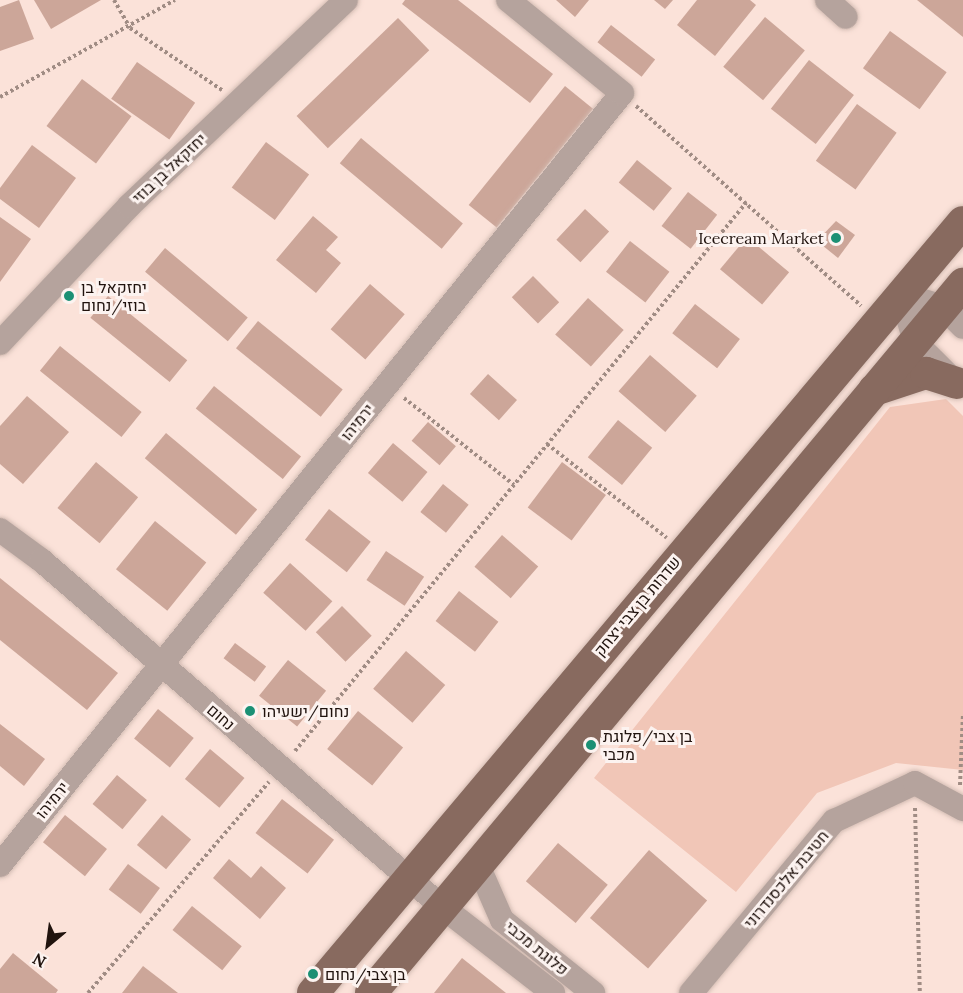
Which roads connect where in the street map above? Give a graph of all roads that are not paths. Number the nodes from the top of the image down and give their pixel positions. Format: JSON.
{"nodes":[{"id":1,"x":346,"y":0,"type":"edge"},
{"id":2,"x":508,"y":0,"type":"edge"},
{"id":3,"x":827,"y":0,"type":"edge"},
{"id":4,"x":846,"y":17,"type":"dead end"},
{"id":5,"x":963,"y":222,"type":"edge"},
{"id":6,"x":963,"y":284,"type":"edge"},
{"id":7,"x":901,"y":294,"type":"junction"},
{"id":8,"x":953,"y":317,"type":"edge"},
{"id":9,"x":915,"y":342,"type":"junction"},
{"id":10,"x":0,"y":343,"type":"edge"},
{"id":11,"x":959,"y":387,"type":"edge"},
{"id":12,"x":873,"y":391,"type":"junction"},
{"id":13,"x":0,"y":530,"type":"edge"},
{"id":14,"x":161,"y":665,"type":"junction"},
{"id":15,"x":961,"y":808,"type":"edge"},
{"id":16,"x":477,"y":863,"type":"junction"},
{"id":17,"x":0,"y":865,"type":"edge"},
{"id":18,"x":409,"y":876,"type":"junction"},
{"id":19,"x":441,"y":906,"type":"junction"},
{"id":20,"x":313,"y":993,"type":"edge"},
{"id":21,"x":371,"y":993,"type":"edge"},
{"id":22,"x":553,"y":993,"type":"edge"},
{"id":23,"x":593,"y":993,"type":"edge"},
{"id":24,"x":691,"y":993,"type":"edge"}],
"edges":[{"from":1,"to":10,"type":"street","name":"יחזקאל בן בוזי"},
{"from":2,"to":14,"type":"street","name":"ירמיהו"},
{"from":3,"to":4,"type":"street"},
{"from":5,"to":7,"type":"main road","name":"שדרות בן צבי יצחק"},
{"from":6,"to":8,"type":"main road"},
{"from":7,"to":8,"type":"street"},
{"from":7,"to":9,"type":"street"},
{"from":7,"to":18,"type":"main road","name":"שדרות בן צבי יצחק"},
{"from":8,"to":9,"type":"main road"},
{"from":9,"to":11,"type":"street"},
{"from":9,"to":12,"type":"main road"},
{"from":11,"to":12,"type":"main road"},
{"from":12,"to":16,"type":"main road"},
{"from":13,"to":14,"type":"street","name":"נחום"},
{"from":14,"to":17,"type":"street","name":"ירמיהו"},
{"from":14,"to":18,"type":"street","name":"נחום"},
{"from":15,"to":24,"type":"street","name":"חטיבת אלכסנדרוני"},
{"from":16,"to":19,"type":"main road"},
{"from":16,"to":23,"type":"street","name":"פלוגת מכבי"},
{"from":18,"to":19,"type":"street","name":"נחום"},
{"from":18,"to":20,"type":"main road","name":"שדרות בן צבי יצחק"},
{"from":19,"to":21,"type":"main road"},
{"from":19,"to":22,"type":"street","name":"פלוגת מכבי"}]}
